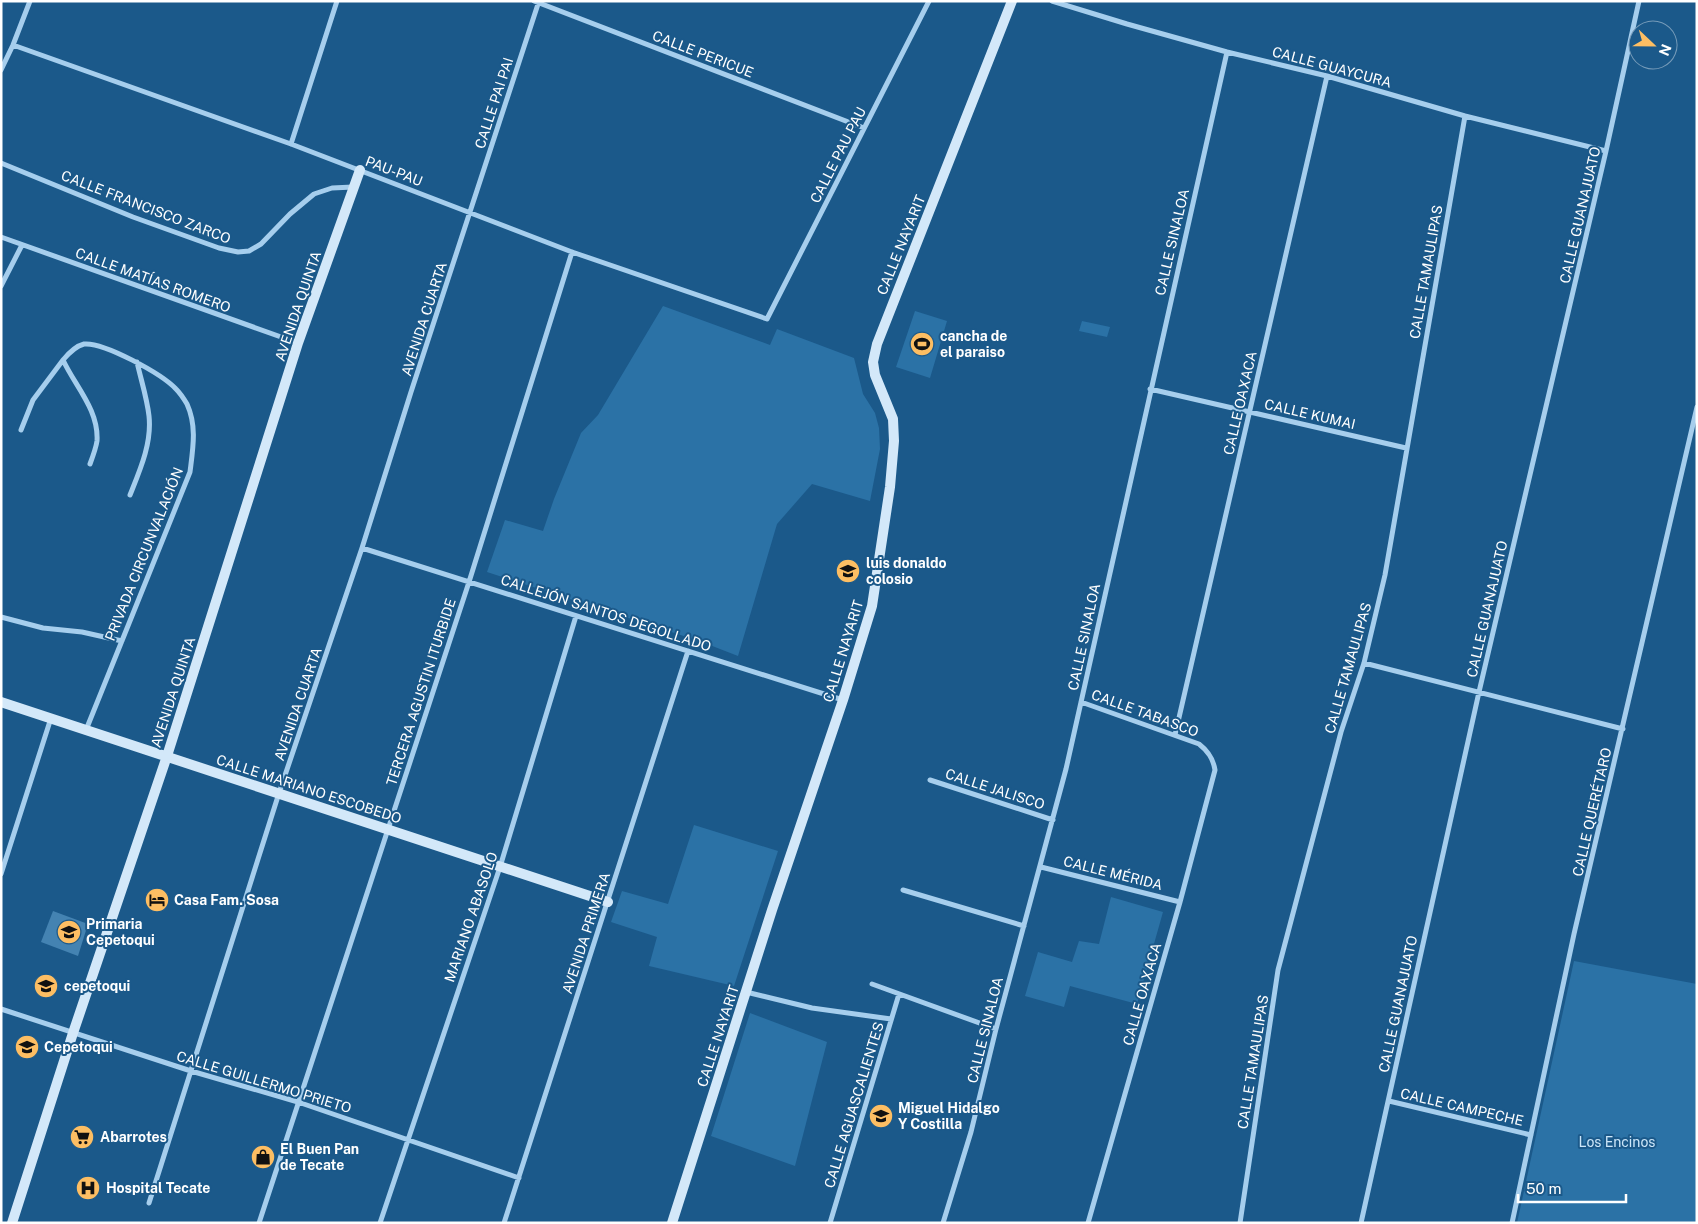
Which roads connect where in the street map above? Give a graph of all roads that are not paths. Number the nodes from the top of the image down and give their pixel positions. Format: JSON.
{"nodes":[{"id":1,"x":30,"y":1,"type":"edge"},
{"id":2,"x":337,"y":1,"type":"edge"},
{"id":3,"x":929,"y":1,"type":"edge"},
{"id":4,"x":1012,"y":1,"type":"edge"},
{"id":5,"x":1052,"y":1,"type":"edge"},
{"id":6,"x":1639,"y":1,"type":"edge"},
{"id":7,"x":538,"y":2,"type":"edge"},
{"id":8,"x":13,"y":45,"type":"junction"},
{"id":9,"x":1226,"y":52,"type":"junction"},
{"id":10,"x":1,"y":70,"type":"edge"},
{"id":11,"x":1327,"y":76,"type":"junction"},
{"id":12,"x":1465,"y":116,"type":"junction"},
{"id":13,"x":864,"y":128,"type":"junction"},
{"id":14,"x":291,"y":144,"type":"junction"},
{"id":15,"x":1606,"y":151,"type":"junction"},
{"id":16,"x":1,"y":163,"type":"edge"},
{"id":17,"x":360,"y":170,"type":"junction"},
{"id":18,"x":353,"y":187,"type":"junction"},
{"id":19,"x":471,"y":212,"type":"junction"},
{"id":20,"x":1,"y":237,"type":"edge"},
{"id":21,"x":22,"y":245,"type":"junction"},
{"id":22,"x":572,"y":252,"type":"junction"},
{"id":23,"x":1,"y":286,"type":"edge"},
{"id":24,"x":767,"y":319,"type":"joint"},
{"id":25,"x":298,"y":343,"type":"junction"},
{"id":26,"x":63,"y":360,"type":"junction"},
{"id":27,"x":137,"y":362,"type":"junction"},
{"id":28,"x":1150,"y":389,"type":"junction"},
{"id":29,"x":1697,"y":407,"type":"edge"},
{"id":30,"x":1249,"y":412,"type":"junction"},
{"id":31,"x":21,"y":430,"type":"dead end"},
{"id":32,"x":1406,"y":448,"type":"junction"},
{"id":33,"x":90,"y":464,"type":"dead end"},
{"id":34,"x":130,"y":495,"type":"dead end"},
{"id":35,"x":362,"y":548,"type":"junction"},
{"id":36,"x":469,"y":582,"type":"junction"},
{"id":37,"x":576,"y":616,"type":"junction"},
{"id":38,"x":1,"y":617,"type":"edge"},
{"id":39,"x":122,"y":642,"type":"junction"},
{"id":40,"x":688,"y":651,"type":"junction"},
{"id":41,"x":1364,"y":663,"type":"junction"},
{"id":42,"x":1479,"y":692,"type":"junction"},
{"id":43,"x":843,"y":700,"type":"junction"},
{"id":44,"x":1,"y":702,"type":"edge"},
{"id":45,"x":1081,"y":702,"type":"junction"},
{"id":46,"x":51,"y":718,"type":"junction"},
{"id":47,"x":86,"y":730,"type":"junction"},
{"id":48,"x":1623,"y":730,"type":"junction"},
{"id":49,"x":1175,"y":735,"type":"junction"},
{"id":50,"x":167,"y":756,"type":"junction"},
{"id":51,"x":1215,"y":770,"type":"joint"},
{"id":52,"x":930,"y":780,"type":"dead end"},
{"id":53,"x":280,"y":794,"type":"junction"},
{"id":54,"x":1053,"y":820,"type":"junction"},
{"id":55,"x":388,"y":829,"type":"junction"},
{"id":56,"x":500,"y":867,"type":"junction"},
{"id":57,"x":1041,"y":867,"type":"junction"},
{"id":58,"x":1,"y":874,"type":"edge"},
{"id":59,"x":903,"y":890,"type":"dead end"},
{"id":60,"x":608,"y":902,"type":"junction"},
{"id":61,"x":1180,"y":902,"type":"junction"},
{"id":62,"x":1024,"y":926,"type":"junction"},
{"id":63,"x":872,"y":984,"type":"dead end"},
{"id":64,"x":746,"y":992,"type":"junction"},
{"id":65,"x":898,"y":994,"type":"junction"},
{"id":66,"x":1,"y":1009,"type":"edge"},
{"id":67,"x":891,"y":1019,"type":"junction"},
{"id":68,"x":996,"y":1029,"type":"junction"},
{"id":69,"x":73,"y":1033,"type":"junction"},
{"id":70,"x":191,"y":1071,"type":"junction"},
{"id":71,"x":298,"y":1102,"type":"junction"},
{"id":72,"x":1389,"y":1102,"type":"junction"},
{"id":73,"x":1531,"y":1135,"type":"junction"},
{"id":74,"x":407,"y":1139,"type":"junction"},
{"id":75,"x":519,"y":1178,"type":"junction"},
{"id":76,"x":149,"y":1203,"type":"dead end"},
{"id":77,"x":12,"y":1223,"type":"edge"},
{"id":78,"x":259,"y":1223,"type":"edge"},
{"id":79,"x":380,"y":1223,"type":"edge"},
{"id":80,"x":504,"y":1223,"type":"edge"},
{"id":81,"x":672,"y":1223,"type":"edge"},
{"id":82,"x":830,"y":1223,"type":"edge"},
{"id":83,"x":942,"y":1223,"type":"edge"},
{"id":84,"x":1088,"y":1223,"type":"edge"},
{"id":85,"x":1240,"y":1223,"type":"edge"},
{"id":86,"x":1362,"y":1223,"type":"edge"},
{"id":87,"x":1512,"y":1223,"type":"edge"}],
"edges":[{"from":1,"to":8,"type":"street"},
{"from":2,"to":14,"type":"street"},
{"from":3,"to":13,"type":"street","name":"CALLE PAU PAU"},
{"from":4,"to":43,"type":"street","name":"CALLE NAYARIT"},
{"from":5,"to":9,"type":"street","name":"CALLE GUAYCURA"},
{"from":6,"to":15,"type":"street","name":"CALLE GUANAJUATO"},
{"from":7,"to":13,"type":"street","name":"CALLE PERICUE"},
{"from":7,"to":19,"type":"street","name":"CALLE PAI PAI"},
{"from":8,"to":10,"type":"street"},
{"from":8,"to":14,"type":"street","name":"PAU-PAU"},
{"from":9,"to":11,"type":"street","name":"CALLE GUAYCURA"},
{"from":9,"to":28,"type":"street","name":"CALLE SINALOA"},
{"from":11,"to":12,"type":"street","name":"CALLE GUAYCURA"},
{"from":11,"to":30,"type":"street","name":"CALLE OAXACA"},
{"from":12,"to":15,"type":"street","name":"CALLE GUAYCURA"},
{"from":12,"to":32,"type":"street","name":"CALLE TAMAULIPAS"},
{"from":13,"to":24,"type":"street","name":"CALLE PAU PAU"},
{"from":14,"to":17,"type":"street","name":"PAU-PAU"},
{"from":15,"to":42,"type":"street","name":"CALLE GUANAJUATO"},
{"from":16,"to":18,"type":"street","name":"CALLE FRANCISCO ZARCO"},
{"from":17,"to":18,"type":"street","name":"AVENIDA QUINTA"},
{"from":17,"to":19,"type":"street","name":"PAU-PAU"},
{"from":18,"to":25,"type":"street","name":"AVENIDA QUINTA"},
{"from":19,"to":22,"type":"street","name":"PAU-PAU"},
{"from":19,"to":35,"type":"street","name":"AVENIDA CUARTA"},
{"from":20,"to":21,"type":"street","name":"CALLE MATÍAS ROMERO"},
{"from":21,"to":23,"type":"street"},
{"from":21,"to":25,"type":"street","name":"CALLE MATÍAS ROMERO"},
{"from":22,"to":24,"type":"street","name":"PAU-PAU"},
{"from":22,"to":36,"type":"street","name":"TERCERA AGUSTIN ITURBIDE"},
{"from":25,"to":50,"type":"street","name":"AVENIDA QUINTA"},
{"from":26,"to":27,"type":"street","name":"PRIVADA CIRCUNVALACIÓN"},
{"from":26,"to":31,"type":"street"},
{"from":26,"to":33,"type":"street"},
{"from":27,"to":34,"type":"street"},
{"from":27,"to":39,"type":"street","name":"PRIVADA CIRCUNVALACIÓN"},
{"from":28,"to":30,"type":"street","name":"CALLE KUMAI"},
{"from":28,"to":45,"type":"street","name":"CALLE SINALOA"},
{"from":29,"to":48,"type":"street","name":"CALLE QUERÉTARO"},
{"from":30,"to":32,"type":"street","name":"CALLE KUMAI"},
{"from":30,"to":49,"type":"street","name":"CALLE OAXACA"},
{"from":32,"to":41,"type":"street","name":"CALLE TAMAULIPAS"},
{"from":35,"to":36,"type":"street","name":"CALLEJÓN SANTOS DEGOLLADO"},
{"from":35,"to":53,"type":"street","name":"AVENIDA CUARTA"},
{"from":36,"to":37,"type":"street","name":"CALLEJÓN SANTOS DEGOLLADO"},
{"from":36,"to":55,"type":"street","name":"TERCERA AGUSTIN ITURBIDE"},
{"from":37,"to":40,"type":"street","name":"CALLEJÓN SANTOS DEGOLLADO"},
{"from":37,"to":56,"type":"street","name":"MARIANO ABASOLO"},
{"from":38,"to":39,"type":"street"},
{"from":39,"to":47,"type":"street","name":"PRIVADA CIRCUNVALACIÓN"},
{"from":40,"to":43,"type":"street","name":"CALLEJÓN SANTOS DEGOLLADO"},
{"from":40,"to":60,"type":"street","name":"AVENIDA PRIMERA"},
{"from":41,"to":42,"type":"street"},
{"from":41,"to":85,"type":"street","name":"CALLE TAMAULIPAS"},
{"from":42,"to":48,"type":"street"},
{"from":42,"to":72,"type":"street","name":"CALLE GUANAJUATO"},
{"from":43,"to":64,"type":"street","name":"CALLE NAYARIT"},
{"from":44,"to":46,"type":"street","name":"CALLE MARIANO ESCOBEDO"},
{"from":45,"to":49,"type":"street","name":"CALLE TABASCO"},
{"from":45,"to":54,"type":"street","name":"CALLE SINALOA"},
{"from":46,"to":47,"type":"street","name":"CALLE MARIANO ESCOBEDO"},
{"from":46,"to":58,"type":"street"},
{"from":47,"to":50,"type":"street","name":"CALLE MARIANO ESCOBEDO"},
{"from":48,"to":73,"type":"street","name":"CALLE QUERÉTARO"},
{"from":49,"to":51,"type":"street","name":"CALLE TABASCO"},
{"from":50,"to":53,"type":"street","name":"CALLE MARIANO ESCOBEDO"},
{"from":50,"to":69,"type":"street","name":"AVENIDA QUINTA"},
{"from":51,"to":61,"type":"street","name":"CALLE OAXACA"},
{"from":52,"to":54,"type":"street","name":"CALLE JALISCO"},
{"from":53,"to":55,"type":"street","name":"CALLE MARIANO ESCOBEDO"},
{"from":53,"to":70,"type":"street","name":"AVENIDA CUARTA"},
{"from":54,"to":57,"type":"street","name":"CALLE SINALOA"},
{"from":55,"to":56,"type":"street","name":"CALLE MARIANO ESCOBEDO"},
{"from":55,"to":71,"type":"street","name":"TERCERA AGUSTIN ITURBIDE"},
{"from":56,"to":60,"type":"street","name":"CALLE MARIANO ESCOBEDO"},
{"from":56,"to":74,"type":"street","name":"MARIANO ABASOLO"},
{"from":57,"to":61,"type":"street","name":"CALLE MÉRIDA"},
{"from":57,"to":62,"type":"street","name":"CALLE SINALOA"},
{"from":59,"to":62,"type":"street"},
{"from":60,"to":75,"type":"street","name":"AVENIDA PRIMERA"},
{"from":61,"to":84,"type":"street","name":"CALLE OAXACA"},
{"from":62,"to":68,"type":"street","name":"CALLE SINALOA"},
{"from":63,"to":65,"type":"street"},
{"from":64,"to":67,"type":"street"},
{"from":64,"to":81,"type":"street","name":"CALLE NAYARIT"},
{"from":65,"to":67,"type":"street","name":"CALLE AGUASCALIENTES"},
{"from":65,"to":68,"type":"street"},
{"from":66,"to":69,"type":"street","name":"CALLE GUILLERMO PRIETO"},
{"from":67,"to":82,"type":"street","name":"CALLE AGUASCALIENTES"},
{"from":68,"to":83,"type":"street","name":"CALLE SINALOA"},
{"from":69,"to":70,"type":"street","name":"CALLE GUILLERMO PRIETO"},
{"from":69,"to":77,"type":"street","name":"AVENIDA QUINTA"},
{"from":70,"to":71,"type":"street","name":"CALLE GUILLERMO PRIETO"},
{"from":70,"to":76,"type":"street","name":"AVENIDA CUARTA"},
{"from":71,"to":74,"type":"street","name":"CALLE GUILLERMO PRIETO"},
{"from":71,"to":78,"type":"street","name":"TERCERA AGUSTIN ITURBIDE"},
{"from":72,"to":73,"type":"street","name":"CALLE CAMPECHE"},
{"from":72,"to":86,"type":"street","name":"CALLE GUANAJUATO"},
{"from":73,"to":87,"type":"street","name":"CALLE QUERÉTARO"},
{"from":74,"to":75,"type":"street","name":"CALLE GUILLERMO PRIETO"},
{"from":74,"to":79,"type":"street","name":"MARIANO ABASOLO"},
{"from":75,"to":80,"type":"street","name":"AVENIDA PRIMERA"}]}
